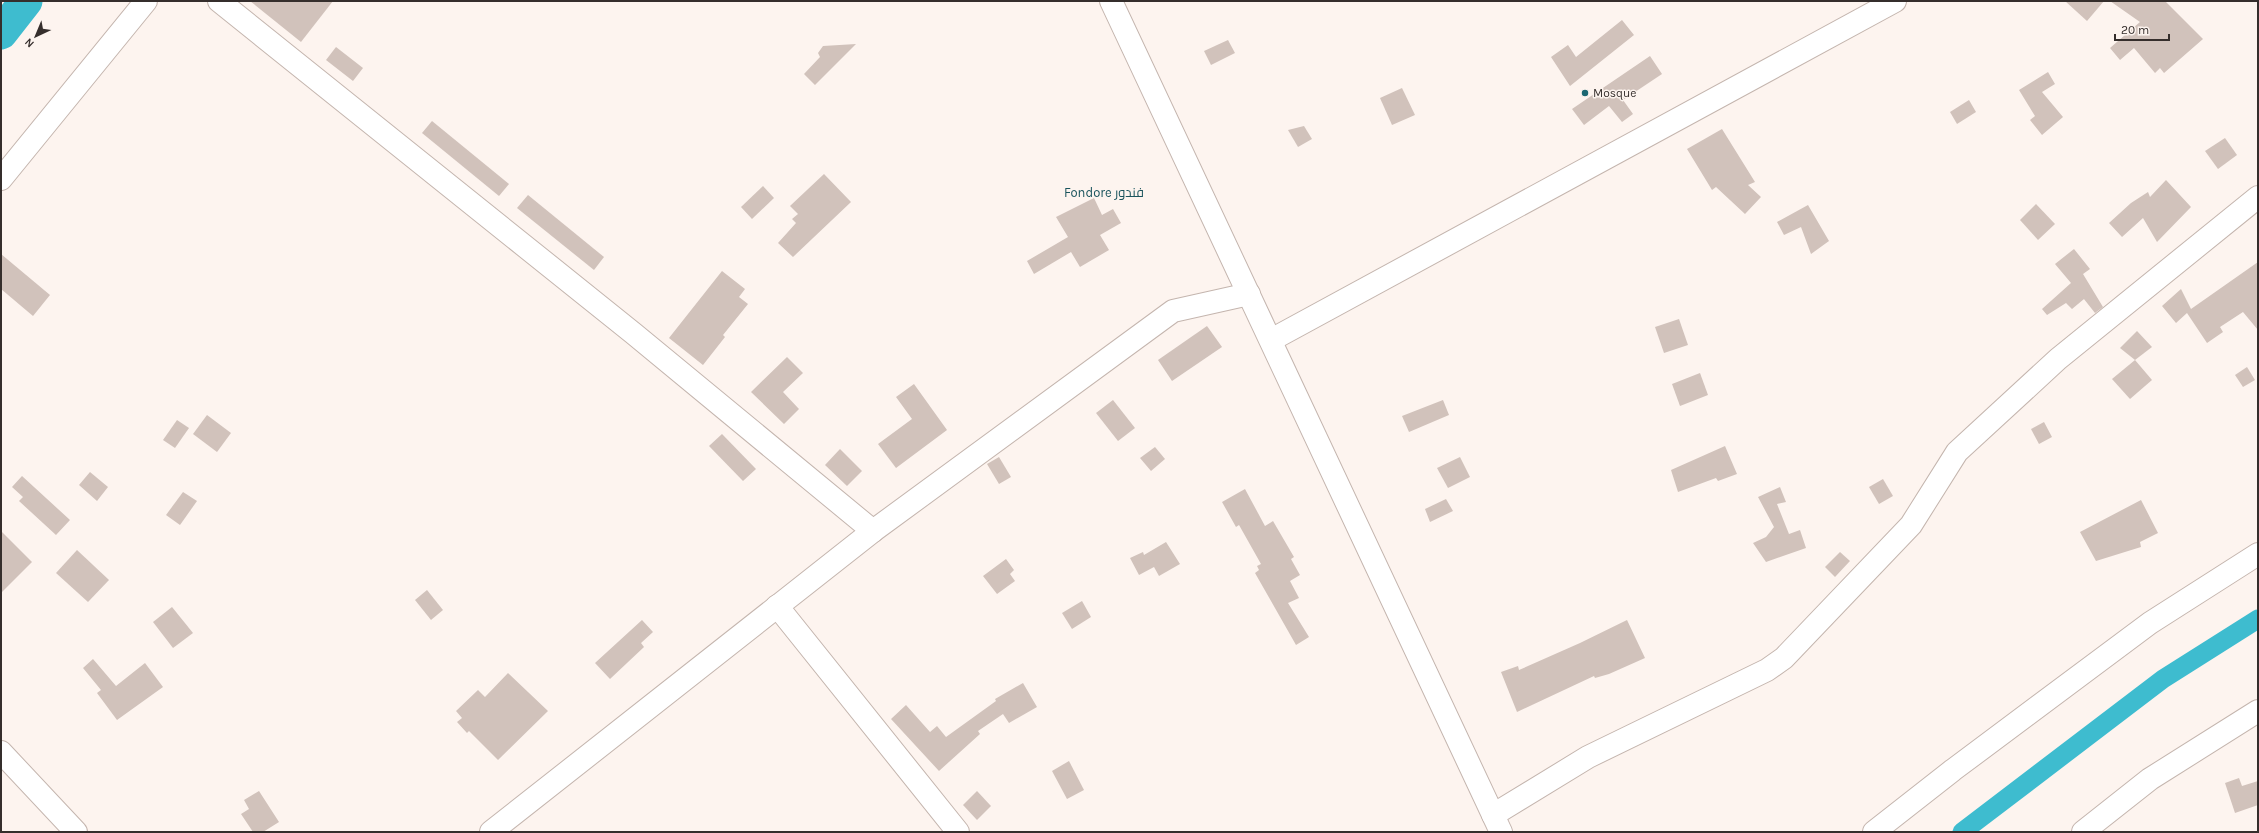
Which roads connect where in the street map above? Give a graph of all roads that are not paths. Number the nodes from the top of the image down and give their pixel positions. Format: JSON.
{"nodes":[{"id":1,"x":146,"y":1,"type":"edge"},
{"id":2,"x":219,"y":1,"type":"edge"},
{"id":3,"x":1111,"y":1,"type":"edge"},
{"id":4,"x":1895,"y":1,"type":"edge"},
{"id":5,"x":1,"y":179,"type":"edge"},
{"id":6,"x":2258,"y":197,"type":"edge"},
{"id":7,"x":1249,"y":294,"type":"junction"},
{"id":8,"x":1270,"y":340,"type":"junction"},
{"id":9,"x":873,"y":531,"type":"junction"},
{"id":10,"x":2258,"y":554,"type":"edge"},
{"id":11,"x":777,"y":606,"type":"junction"},
{"id":12,"x":2258,"y":711,"type":"edge"},
{"id":13,"x":1,"y":752,"type":"edge"},
{"id":14,"x":1497,"y":823,"type":"edge"},
{"id":15,"x":76,"y":832,"type":"edge"},
{"id":16,"x":491,"y":832,"type":"edge"},
{"id":17,"x":958,"y":832,"type":"edge"},
{"id":18,"x":1874,"y":832,"type":"edge"},
{"id":19,"x":2083,"y":832,"type":"edge"}],
"edges":[{"from":1,"to":5,"type":"street"},
{"from":2,"to":9,"type":"street"},
{"from":3,"to":7,"type":"street"},
{"from":4,"to":8,"type":"street"},
{"from":6,"to":14,"type":"street"},
{"from":7,"to":8,"type":"street"},
{"from":7,"to":9,"type":"street"},
{"from":8,"to":14,"type":"street"},
{"from":9,"to":11,"type":"street"},
{"from":10,"to":18,"type":"street"},
{"from":11,"to":16,"type":"street"},
{"from":11,"to":17,"type":"street"},
{"from":12,"to":19,"type":"street"},
{"from":13,"to":15,"type":"street"}]}
